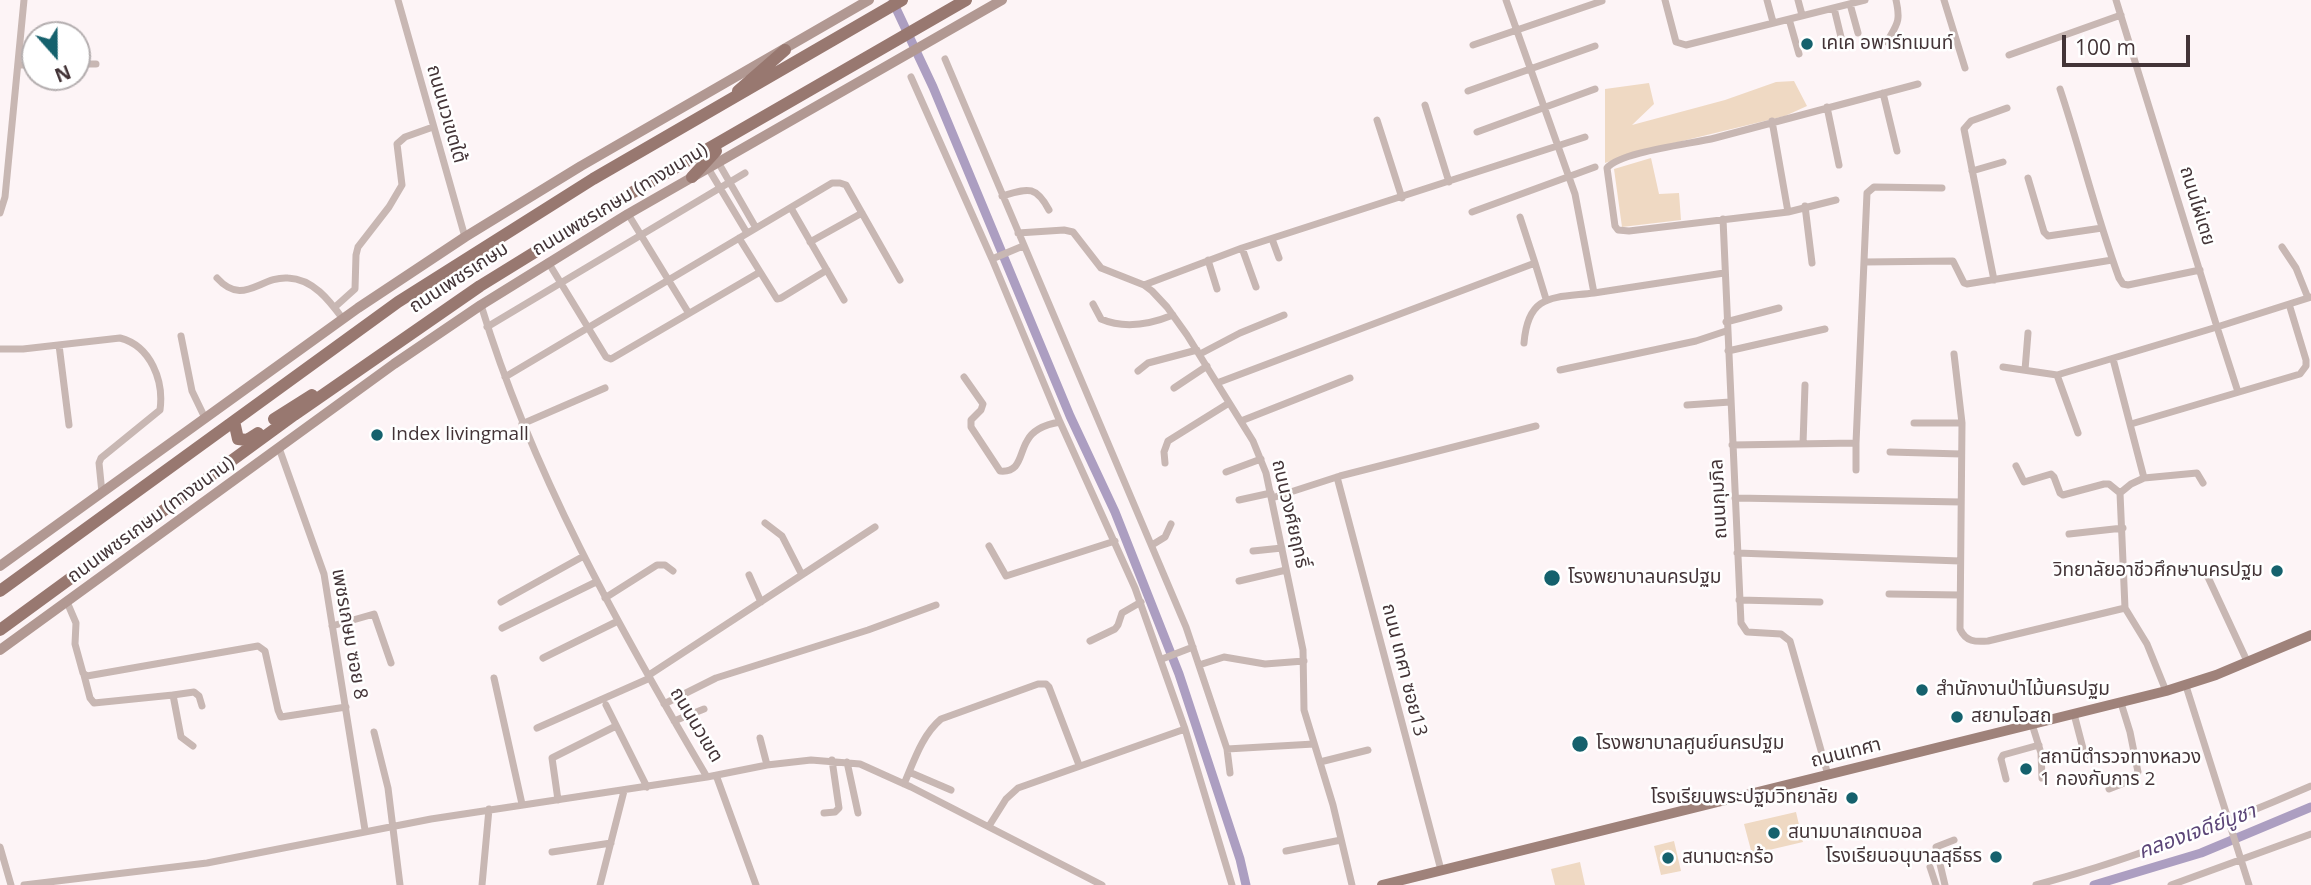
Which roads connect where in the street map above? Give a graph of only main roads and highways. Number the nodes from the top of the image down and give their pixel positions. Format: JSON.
{"nodes":[{"id":1,"x":868,"y":0,"type":"edge"},
{"id":2,"x":902,"y":0,"type":"edge"},
{"id":3,"x":966,"y":0,"type":"edge"},
{"id":4,"x":1002,"y":0,"type":"edge"},
{"id":5,"x":785,"y":50,"type":"junction"},
{"id":6,"x":726,"y":104,"type":"junction"},
{"id":7,"x":731,"y":136,"type":"junction"},
{"id":8,"x":692,"y":177,"type":"junction"},
{"id":9,"x":332,"y":388,"type":"junction"},
{"id":10,"x":234,"y":421,"type":"junction"},
{"id":11,"x":0,"y":566,"type":"edge"},
{"id":12,"x":0,"y":591,"type":"edge"},
{"id":13,"x":0,"y":630,"type":"edge"},
{"id":14,"x":2311,"y":635,"type":"edge"},
{"id":15,"x":0,"y":650,"type":"edge"},
{"id":16,"x":1382,"y":885,"type":"edge"}],
"edges":[{"from":1,"to":5,"type":"main road"},
{"from":2,"to":6,"type":"highway","name":"ถนนเพชรเกษม"},
{"from":3,"to":7,"type":"highway","name":"ถนนเพชรเกษม"},
{"from":4,"to":8,"type":"main road","name":"ถนนเพชรเกษม (ทางขนาน)"},
{"from":5,"to":6,"type":"highway"},
{"from":5,"to":11,"type":"main road"},
{"from":6,"to":10,"type":"highway","name":"ถนนเพชรเกษม"},
{"from":7,"to":8,"type":"highway"},
{"from":7,"to":9,"type":"highway","name":"ถนนเพชรเกษม"},
{"from":8,"to":15,"type":"main road","name":"ถนนเพชรเกษม (ทางขนาน)"},
{"from":9,"to":10,"type":"highway"},
{"from":9,"to":13,"type":"highway","name":"ถนนเพชรเกษม"},
{"from":10,"to":12,"type":"highway","name":"ถนนเพชรเกษม"},
{"from":14,"to":16,"type":"main road","name":"ถนนเทศา"}]}
